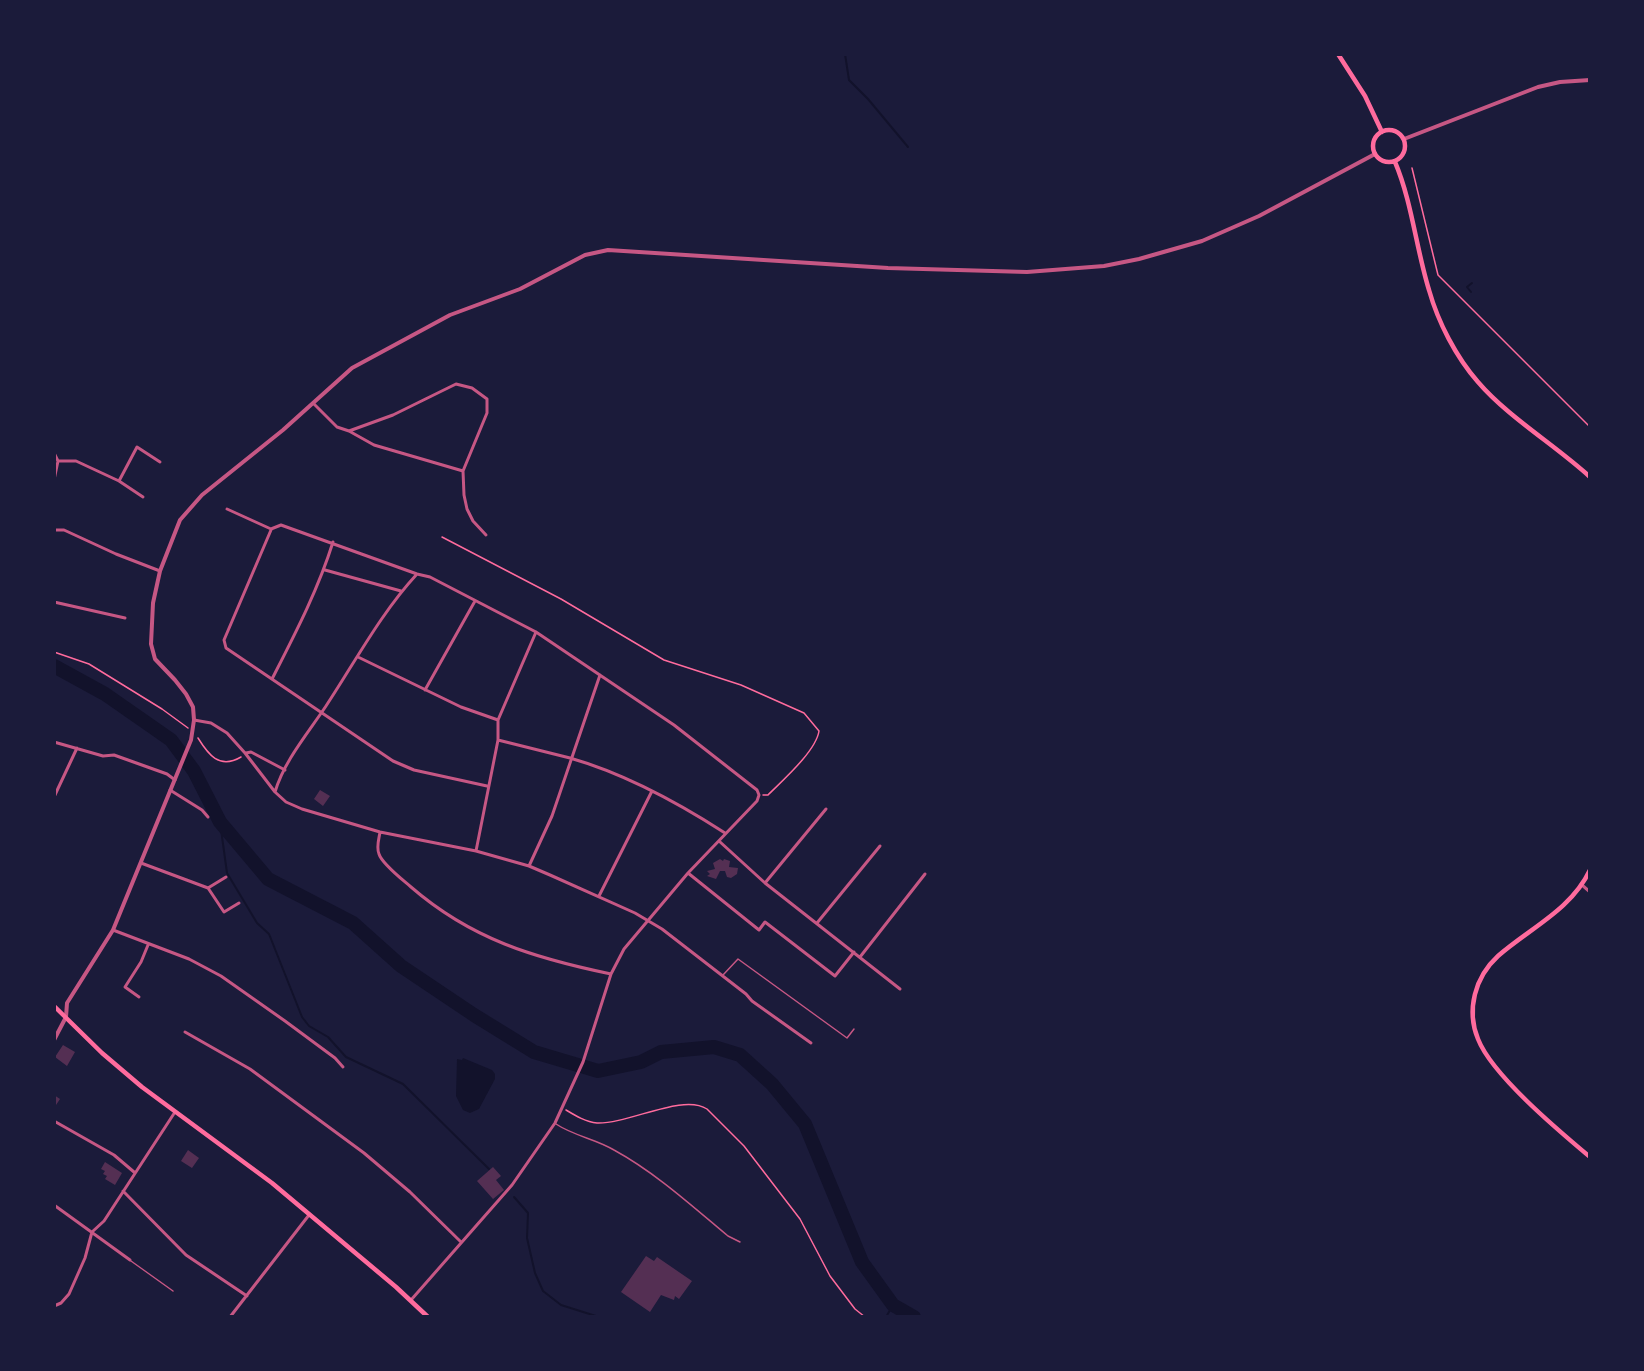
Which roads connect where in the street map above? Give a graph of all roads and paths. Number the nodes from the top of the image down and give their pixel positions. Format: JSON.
{"nodes":[{"id":1,"x":1338,"y":54,"type":"edge"},
{"id":2,"x":1590,"y":80,"type":"edge"},
{"id":3,"x":1382,"y":132,"type":"junction"},
{"id":4,"x":1404,"y":139,"type":"junction"},
{"id":5,"x":1375,"y":154,"type":"junction"},
{"id":6,"x":1395,"y":162,"type":"junction"},
{"id":7,"x":1412,"y":168,"type":"dead end"},
{"id":8,"x":313,"y":403,"type":"junction"},
{"id":9,"x":1590,"y":427,"type":"edge"},
{"id":10,"x":349,"y":431,"type":"junction"},
{"id":11,"x":54,"y":453,"type":"edge"},
{"id":12,"x":58,"y":461,"type":"junction"},
{"id":13,"x":160,"y":462,"type":"dead end"},
{"id":14,"x":463,"y":471,"type":"junction"},
{"id":15,"x":1590,"y":477,"type":"edge"},
{"id":16,"x":54,"y":480,"type":"edge"},
{"id":17,"x":119,"y":481,"type":"junction"},
{"id":18,"x":143,"y":496,"type":"dead end"},
{"id":19,"x":227,"y":509,"type":"dead end"},
{"id":20,"x":271,"y":529,"type":"junction"},
{"id":21,"x":54,"y":530,"type":"edge"},
{"id":22,"x":486,"y":535,"type":"dead end"},
{"id":23,"x":442,"y":537,"type":"dead end"},
{"id":24,"x":333,"y":542,"type":"junction"},
{"id":25,"x":324,"y":569,"type":"junction"},
{"id":26,"x":160,"y":571,"type":"junction"},
{"id":27,"x":417,"y":574,"type":"junction"},
{"id":28,"x":401,"y":591,"type":"junction"},
{"id":29,"x":475,"y":601,"type":"junction"},
{"id":30,"x":54,"y":602,"type":"edge"},
{"id":31,"x":125,"y":618,"type":"dead end"},
{"id":32,"x":536,"y":632,"type":"junction"},
{"id":33,"x":54,"y":652,"type":"edge"},
{"id":34,"x":358,"y":657,"type":"junction"},
{"id":35,"x":600,"y":675,"type":"junction"},
{"id":36,"x":272,"y":679,"type":"junction"},
{"id":37,"x":425,"y":690,"type":"junction"},
{"id":38,"x":321,"y":713,"type":"junction"},
{"id":39,"x":194,"y":720,"type":"junction"},
{"id":40,"x":498,"y":720,"type":"junction"},
{"id":41,"x":193,"y":732,"type":"junction"},
{"id":42,"x":498,"y":740,"type":"junction"},
{"id":43,"x":54,"y":742,"type":"edge"},
{"id":44,"x":77,"y":748,"type":"junction"},
{"id":45,"x":245,"y":753,"type":"junction"},
{"id":46,"x":572,"y":759,"type":"junction"},
{"id":47,"x":285,"y":770,"type":"junction"},
{"id":48,"x":175,"y":780,"type":"junction"},
{"id":49,"x":488,"y":786,"type":"junction"},
{"id":50,"x":170,"y":790,"type":"junction"},
{"id":51,"x":652,"y":791,"type":"junction"},
{"id":52,"x":275,"y":792,"type":"junction"},
{"id":53,"x":759,"y":795,"type":"junction"},
{"id":54,"x":54,"y":797,"type":"edge"},
{"id":55,"x":826,"y":808,"type":"dead end"},
{"id":56,"x":208,"y":817,"type":"dead end"},
{"id":57,"x":380,"y":832,"type":"junction"},
{"id":58,"x":725,"y":833,"type":"junction"},
{"id":59,"x":719,"y":841,"type":"junction"},
{"id":60,"x":880,"y":846,"type":"dead end"},
{"id":61,"x":476,"y":851,"type":"junction"},
{"id":62,"x":141,"y":863,"type":"junction"},
{"id":63,"x":529,"y":866,"type":"junction"},
{"id":64,"x":1590,"y":870,"type":"edge"},
{"id":65,"x":688,"y":873,"type":"junction"},
{"id":66,"x":925,"y":874,"type":"dead end"},
{"id":67,"x":226,"y":877,"type":"dead end"},
{"id":68,"x":765,"y":883,"type":"junction"},
{"id":69,"x":1582,"y":885,"type":"junction"},
{"id":70,"x":208,"y":888,"type":"junction"},
{"id":71,"x":1590,"y":892,"type":"edge"},
{"id":72,"x":599,"y":896,"type":"junction"},
{"id":73,"x":239,"y":903,"type":"dead end"},
{"id":74,"x":647,"y":920,"type":"junction"},
{"id":75,"x":817,"y":923,"type":"junction"},
{"id":76,"x":113,"y":930,"type":"junction"},
{"id":77,"x":148,"y":945,"type":"junction"},
{"id":78,"x":854,"y":952,"type":"junction"},
{"id":79,"x":860,"y":957,"type":"junction"},
{"id":80,"x":611,"y":975,"type":"junction"},
{"id":81,"x":722,"y":976,"type":"junction"},
{"id":82,"x":900,"y":989,"type":"dead end"},
{"id":83,"x":139,"y":997,"type":"dead end"},
{"id":84,"x":54,"y":1006,"type":"edge"},
{"id":85,"x":66,"y":1017,"type":"junction"},
{"id":86,"x":854,"y":1029,"type":"dead end"},
{"id":87,"x":185,"y":1032,"type":"dead end"},
{"id":88,"x":54,"y":1040,"type":"edge"},
{"id":89,"x":811,"y":1043,"type":"dead end"},
{"id":90,"x":343,"y":1067,"type":"dead end"},
{"id":91,"x":563,"y":1108,"type":"junction"},
{"id":92,"x":175,"y":1112,"type":"junction"},
{"id":93,"x":54,"y":1121,"type":"edge"},
{"id":94,"x":555,"y":1124,"type":"junction"},
{"id":95,"x":1590,"y":1157,"type":"edge"},
{"id":96,"x":134,"y":1172,"type":"junction"},
{"id":97,"x":122,"y":1191,"type":"junction"},
{"id":98,"x":54,"y":1204,"type":"edge"},
{"id":99,"x":309,"y":1215,"type":"junction"},
{"id":100,"x":92,"y":1232,"type":"junction"},
{"id":101,"x":460,"y":1242,"type":"junction"},
{"id":102,"x":740,"y":1242,"type":"dead end"},
{"id":103,"x":130,"y":1260,"type":"joint"},
{"id":104,"x":172,"y":1292,"type":"dead end"},
{"id":105,"x":247,"y":1296,"type":"junction"},
{"id":106,"x":411,"y":1300,"type":"junction"},
{"id":107,"x":54,"y":1306,"type":"edge"},
{"id":108,"x":230,"y":1317,"type":"edge"},
{"id":109,"x":428,"y":1317,"type":"edge"},
{"id":110,"x":865,"y":1317,"type":"edge"}],
"edges":[{"from":1,"to":3,"type":"main road"},
{"from":2,"to":4,"type":"street"},
{"from":3,"to":4,"type":"main road"},
{"from":3,"to":5,"type":"main road"},
{"from":4,"to":6,"type":"main road"},
{"from":5,"to":6,"type":"main road"},
{"from":5,"to":8,"type":"street"},
{"from":6,"to":15,"type":"main road"},
{"from":7,"to":9,"type":"path"},
{"from":8,"to":10,"type":"street"},
{"from":8,"to":26,"type":"street"},
{"from":10,"to":14,"type":"street"},
{"from":10,"to":14,"type":"street"},
{"from":11,"to":12,"type":"street"},
{"from":12,"to":16,"type":"street"},
{"from":12,"to":17,"type":"street"},
{"from":13,"to":17,"type":"street"},
{"from":14,"to":22,"type":"street"},
{"from":17,"to":18,"type":"street"},
{"from":19,"to":20,"type":"street"},
{"from":20,"to":24,"type":"street"},
{"from":20,"to":36,"type":"street"},
{"from":21,"to":26,"type":"street"},
{"from":23,"to":53,"type":"path"},
{"from":24,"to":25,"type":"street"},
{"from":24,"to":27,"type":"street"},
{"from":25,"to":28,"type":"street"},
{"from":25,"to":36,"type":"street"},
{"from":26,"to":39,"type":"street"},
{"from":27,"to":28,"type":"street"},
{"from":27,"to":29,"type":"street"},
{"from":28,"to":34,"type":"street"},
{"from":29,"to":32,"type":"street"},
{"from":29,"to":37,"type":"street"},
{"from":30,"to":31,"type":"street"},
{"from":32,"to":35,"type":"street"},
{"from":32,"to":40,"type":"street"},
{"from":33,"to":41,"type":"path"},
{"from":34,"to":37,"type":"street"},
{"from":34,"to":38,"type":"street"},
{"from":35,"to":46,"type":"street"},
{"from":35,"to":53,"type":"street"},
{"from":36,"to":38,"type":"street"},
{"from":37,"to":40,"type":"street"},
{"from":38,"to":47,"type":"street"},
{"from":38,"to":49,"type":"street"},
{"from":39,"to":41,"type":"street"},
{"from":39,"to":45,"type":"street"},
{"from":40,"to":42,"type":"street"},
{"from":41,"to":45,"type":"path"},
{"from":41,"to":48,"type":"street"},
{"from":42,"to":46,"type":"street"},
{"from":42,"to":49,"type":"street"},
{"from":43,"to":44,"type":"street"},
{"from":44,"to":48,"type":"street"},
{"from":44,"to":54,"type":"street"},
{"from":45,"to":47,"type":"street"},
{"from":45,"to":52,"type":"street"},
{"from":46,"to":51,"type":"street"},
{"from":46,"to":63,"type":"street"},
{"from":47,"to":52,"type":"street"},
{"from":48,"to":50,"type":"street"},
{"from":49,"to":61,"type":"street"},
{"from":50,"to":56,"type":"street"},
{"from":50,"to":62,"type":"street"},
{"from":51,"to":58,"type":"street"},
{"from":51,"to":72,"type":"street"},
{"from":52,"to":57,"type":"street"},
{"from":53,"to":58,"type":"street"},
{"from":55,"to":68,"type":"street"},
{"from":57,"to":61,"type":"street"},
{"from":57,"to":80,"type":"street"},
{"from":58,"to":59,"type":"street"},
{"from":59,"to":65,"type":"street"},
{"from":59,"to":68,"type":"street"},
{"from":60,"to":75,"type":"street"},
{"from":61,"to":63,"type":"street"},
{"from":62,"to":70,"type":"street"},
{"from":62,"to":76,"type":"street"},
{"from":63,"to":72,"type":"street"},
{"from":64,"to":69,"type":"main road"},
{"from":65,"to":74,"type":"street"},
{"from":65,"to":78,"type":"street"},
{"from":66,"to":79,"type":"street"},
{"from":67,"to":70,"type":"street"},
{"from":68,"to":75,"type":"street"},
{"from":69,"to":71,"type":"street"},
{"from":69,"to":95,"type":"main road"},
{"from":70,"to":73,"type":"street"},
{"from":72,"to":74,"type":"street"},
{"from":74,"to":80,"type":"street"},
{"from":74,"to":81,"type":"street"},
{"from":75,"to":78,"type":"street"},
{"from":76,"to":77,"type":"street"},
{"from":76,"to":85,"type":"street"},
{"from":77,"to":83,"type":"street"},
{"from":77,"to":90,"type":"street"},
{"from":78,"to":79,"type":"street"},
{"from":79,"to":82,"type":"street"},
{"from":80,"to":91,"type":"street"},
{"from":81,"to":86,"type":"lane"},
{"from":81,"to":89,"type":"street"},
{"from":84,"to":85,"type":"main road"},
{"from":85,"to":88,"type":"street"},
{"from":85,"to":92,"type":"main road"},
{"from":87,"to":101,"type":"street"},
{"from":91,"to":94,"type":"street"},
{"from":91,"to":110,"type":"path"},
{"from":92,"to":96,"type":"street"},
{"from":92,"to":99,"type":"main road"},
{"from":93,"to":96,"type":"street"},
{"from":94,"to":101,"type":"street"},
{"from":94,"to":102,"type":"lane"},
{"from":96,"to":97,"type":"street"},
{"from":97,"to":100,"type":"street"},
{"from":97,"to":105,"type":"street"},
{"from":98,"to":100,"type":"street"},
{"from":99,"to":105,"type":"street"},
{"from":99,"to":106,"type":"main road"},
{"from":100,"to":103,"type":"street"},
{"from":100,"to":107,"type":"street"},
{"from":101,"to":106,"type":"street"},
{"from":103,"to":104,"type":"lane"},
{"from":105,"to":108,"type":"street"},
{"from":106,"to":109,"type":"main road"}]}
